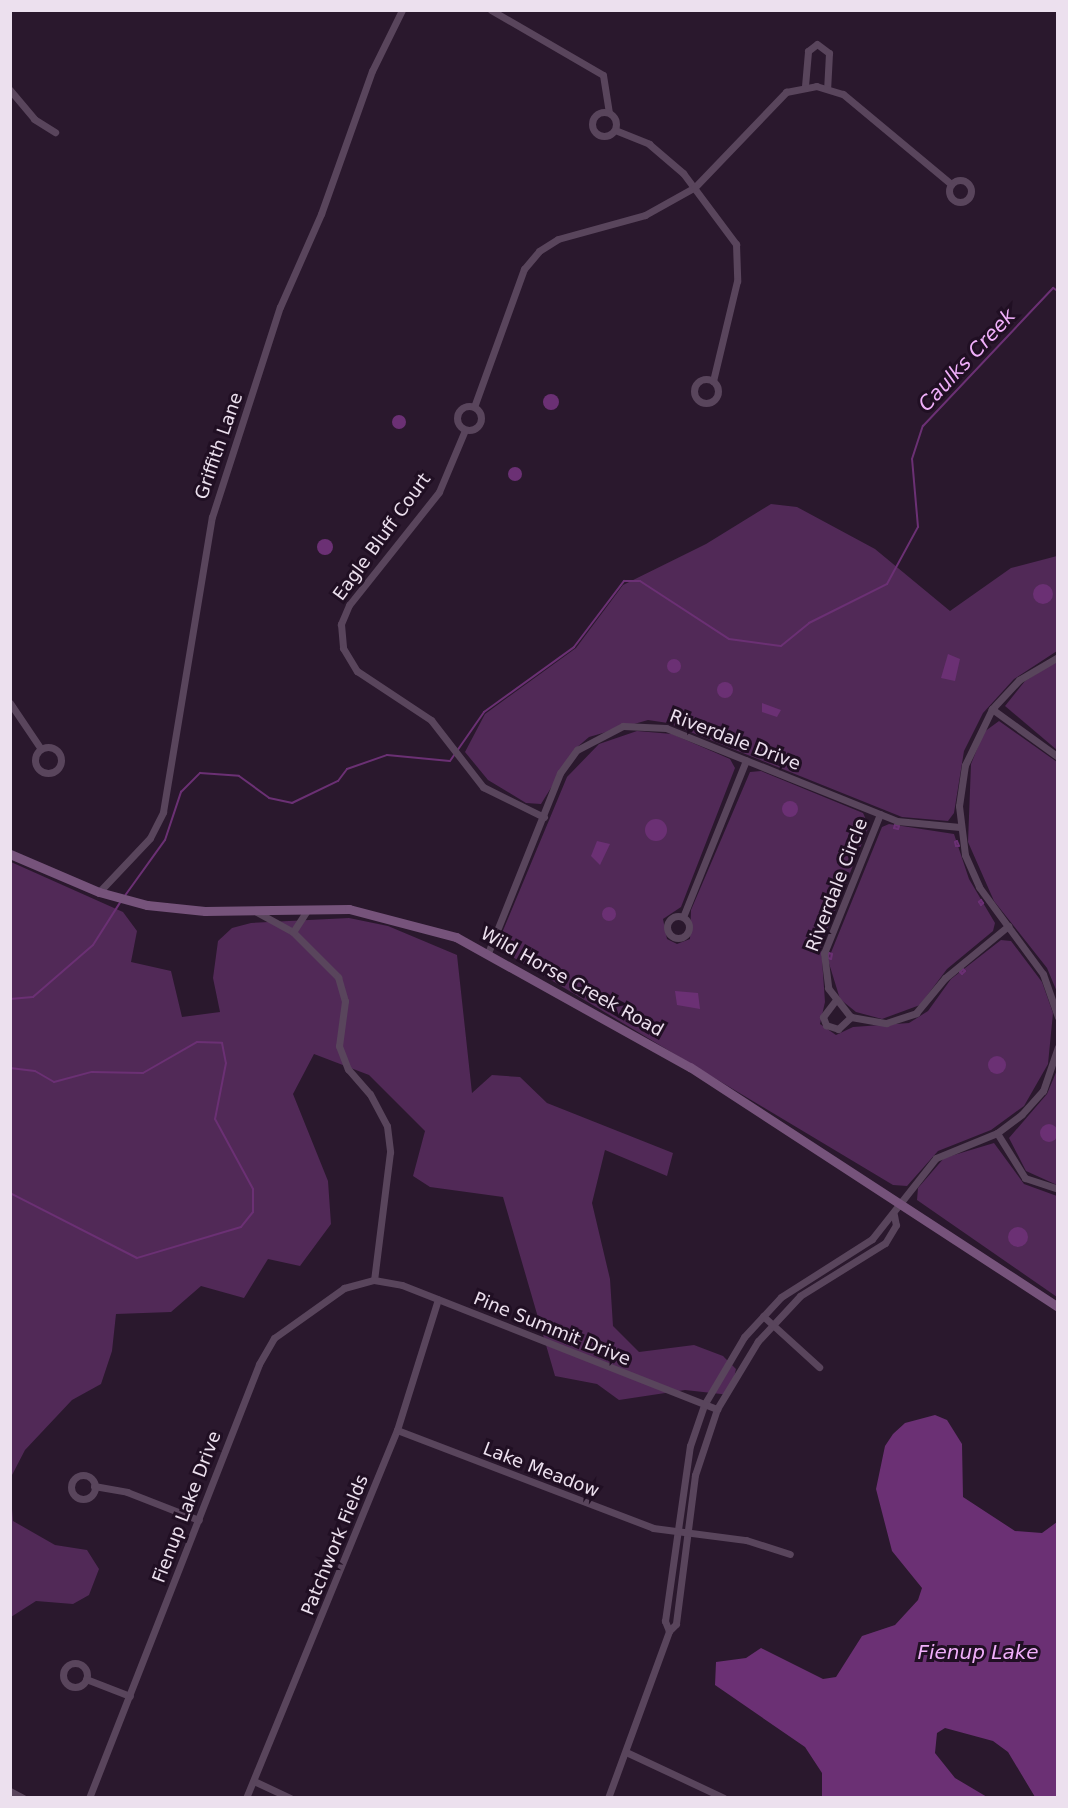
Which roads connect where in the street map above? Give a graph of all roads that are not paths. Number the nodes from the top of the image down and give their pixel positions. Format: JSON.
{"nodes":[{"id":1,"x":402,"y":10,"type":"edge"},
{"id":2,"x":491,"y":10,"type":"edge"},
{"id":3,"x":806,"y":86,"type":"junction"},
{"id":4,"x":827,"y":88,"type":"junction"},
{"id":5,"x":10,"y":90,"type":"edge"},
{"id":6,"x":609,"y":113,"type":"junction"},
{"id":7,"x":615,"y":130,"type":"junction"},
{"id":8,"x":55,"y":132,"type":"dead end"},
{"id":9,"x":951,"y":184,"type":"dead end"},
{"id":10,"x":695,"y":187,"type":"junction"},
{"id":11,"x":713,"y":381,"type":"dead end"},
{"id":12,"x":474,"y":407,"type":"junction"},
{"id":13,"x":465,"y":430,"type":"junction"},
{"id":14,"x":1058,"y":657,"type":"edge"},
{"id":15,"x":10,"y":703,"type":"edge"},
{"id":16,"x":992,"y":709,"type":"junction"},
{"id":17,"x":41,"y":750,"type":"dead end"},
{"id":18,"x":1058,"y":756,"type":"edge"},
{"id":19,"x":746,"y":760,"type":"junction"},
{"id":20,"x":880,"y":814,"type":"junction"},
{"id":21,"x":544,"y":817,"type":"junction"},
{"id":22,"x":960,"y":827,"type":"junction"},
{"id":23,"x":10,"y":854,"type":"edge"},
{"id":24,"x":104,"y":893,"type":"junction"},
{"id":25,"x":310,"y":907,"type":"junction"},
{"id":26,"x":252,"y":910,"type":"junction"},
{"id":27,"x":682,"y":917,"type":"dead end"},
{"id":28,"x":1008,"y":926,"type":"junction"},
{"id":29,"x":293,"y":932,"type":"junction"},
{"id":30,"x":488,"y":953,"type":"junction"},
{"id":31,"x":835,"y":1000,"type":"junction"},
{"id":32,"x":851,"y":1017,"type":"junction"},
{"id":33,"x":1058,"y":1017,"type":"edge"},
{"id":34,"x":1058,"y":1047,"type":"edge"},
{"id":35,"x":997,"y":1133,"type":"junction"},
{"id":36,"x":1058,"y":1189,"type":"edge"},
{"id":37,"x":901,"y":1204,"type":"junction"},
{"id":38,"x":894,"y":1215,"type":"junction"},
{"id":39,"x":374,"y":1280,"type":"junction"},
{"id":40,"x":438,"y":1299,"type":"junction"},
{"id":41,"x":1058,"y":1307,"type":"edge"},
{"id":42,"x":763,"y":1316,"type":"junction"},
{"id":43,"x":772,"y":1325,"type":"junction"},
{"id":44,"x":819,"y":1367,"type":"dead end"},
{"id":45,"x":704,"y":1405,"type":"junction"},
{"id":46,"x":717,"y":1409,"type":"junction"},
{"id":47,"x":397,"y":1430,"type":"junction"},
{"id":48,"x":94,"y":1486,"type":"dead end"},
{"id":49,"x":199,"y":1520,"type":"junction"},
{"id":50,"x":675,"y":1531,"type":"junction"},
{"id":51,"x":687,"y":1533,"type":"junction"},
{"id":52,"x":790,"y":1554,"type":"dead end"},
{"id":53,"x":669,"y":1631,"type":"junction"},
{"id":54,"x":86,"y":1679,"type":"dead end"},
{"id":55,"x":130,"y":1696,"type":"junction"},
{"id":56,"x":626,"y":1752,"type":"junction"},
{"id":57,"x":256,"y":1782,"type":"junction"},
{"id":58,"x":10,"y":1791,"type":"edge"},
{"id":59,"x":23,"y":1797,"type":"edge"},
{"id":60,"x":89,"y":1797,"type":"edge"},
{"id":61,"x":246,"y":1797,"type":"edge"},
{"id":62,"x":290,"y":1797,"type":"edge"},
{"id":63,"x":608,"y":1797,"type":"edge"},
{"id":64,"x":724,"y":1797,"type":"edge"}],
"edges":[{"from":1,"to":24,"type":"street","name":"Griffith Lane"},
{"from":2,"to":6,"type":"street"},
{"from":3,"to":4,"type":"street","name":"Eagle Bluff Court"},
{"from":3,"to":4,"type":"street"},
{"from":3,"to":10,"type":"street","name":"Eagle Bluff Court"},
{"from":4,"to":9,"type":"street","name":"Eagle Bluff Court"},
{"from":5,"to":8,"type":"street"},
{"from":6,"to":7,"type":"street"},
{"from":6,"to":7,"type":"street"},
{"from":7,"to":10,"type":"street"},
{"from":10,"to":11,"type":"street"},
{"from":10,"to":12,"type":"street","name":"Eagle Bluff Court"},
{"from":12,"to":13,"type":"street","name":"Eagle Bluff Court"},
{"from":12,"to":13,"type":"street","name":"Eagle Bluff Court"},
{"from":13,"to":21,"type":"street","name":"Eagle Bluff Court"},
{"from":14,"to":16,"type":"street"},
{"from":15,"to":17,"type":"street"},
{"from":16,"to":18,"type":"street"},
{"from":16,"to":22,"type":"street"},
{"from":19,"to":20,"type":"street","name":"Riverdale Drive"},
{"from":19,"to":21,"type":"street","name":"Riverdale Drive"},
{"from":19,"to":27,"type":"street"},
{"from":20,"to":22,"type":"street","name":"Riverdale Drive"},
{"from":20,"to":31,"type":"street","name":"Riverdale Circle"},
{"from":21,"to":30,"type":"street","name":"Riverdale Drive"},
{"from":22,"to":28,"type":"street"},
{"from":23,"to":24,"type":"main road","name":"Wild Horse Creek Road"},
{"from":24,"to":26,"type":"main road","name":"Wild Horse Creek Road"},
{"from":25,"to":26,"type":"main road","name":"Wild Horse Creek Road"},
{"from":25,"to":29,"type":"street"},
{"from":25,"to":30,"type":"main road","name":"Wild Horse Creek Road"},
{"from":26,"to":29,"type":"street"},
{"from":28,"to":32,"type":"street"},
{"from":28,"to":33,"type":"street"},
{"from":29,"to":39,"type":"street"},
{"from":30,"to":37,"type":"main road","name":"Wild Horse Creek Road"},
{"from":31,"to":32,"type":"street","name":"Riverdale Circle"},
{"from":31,"to":32,"type":"street"},
{"from":34,"to":35,"type":"street"},
{"from":35,"to":36,"type":"street"},
{"from":35,"to":37,"type":"street"},
{"from":37,"to":38,"type":"street"},
{"from":37,"to":41,"type":"main road","name":"Wild Horse Creek Road"},
{"from":38,"to":42,"type":"street"},
{"from":38,"to":43,"type":"street"},
{"from":39,"to":40,"type":"street","name":"Pine Summit Drive"},
{"from":39,"to":49,"type":"street","name":"Fienup Lake Drive"},
{"from":40,"to":45,"type":"street","name":"Pine Summit Drive"},
{"from":40,"to":47,"type":"street","name":"Patchwork Fields"},
{"from":42,"to":43,"type":"street"},
{"from":42,"to":45,"type":"street"},
{"from":43,"to":44,"type":"street"},
{"from":43,"to":46,"type":"street"},
{"from":45,"to":46,"type":"street","name":"Pine Summit Drive"},
{"from":45,"to":50,"type":"street"},
{"from":46,"to":51,"type":"street"},
{"from":47,"to":50,"type":"street","name":"Lake Meadow"},
{"from":47,"to":57,"type":"street","name":"Patchwork Fields"},
{"from":48,"to":49,"type":"street"},
{"from":49,"to":55,"type":"street","name":"Fienup Lake Drive"},
{"from":50,"to":51,"type":"street","name":"Lake Meadow"},
{"from":50,"to":53,"type":"street"},
{"from":51,"to":52,"type":"street","name":"Lake Meadow"},
{"from":51,"to":53,"type":"street"},
{"from":53,"to":56,"type":"street"},
{"from":54,"to":55,"type":"street"},
{"from":55,"to":60,"type":"street","name":"Fienup Lake Drive"},
{"from":56,"to":63,"type":"street"},
{"from":56,"to":64,"type":"street"},
{"from":57,"to":61,"type":"street","name":"Patchwork Fields"},
{"from":57,"to":62,"type":"street"},
{"from":58,"to":59,"type":"street"}]}
